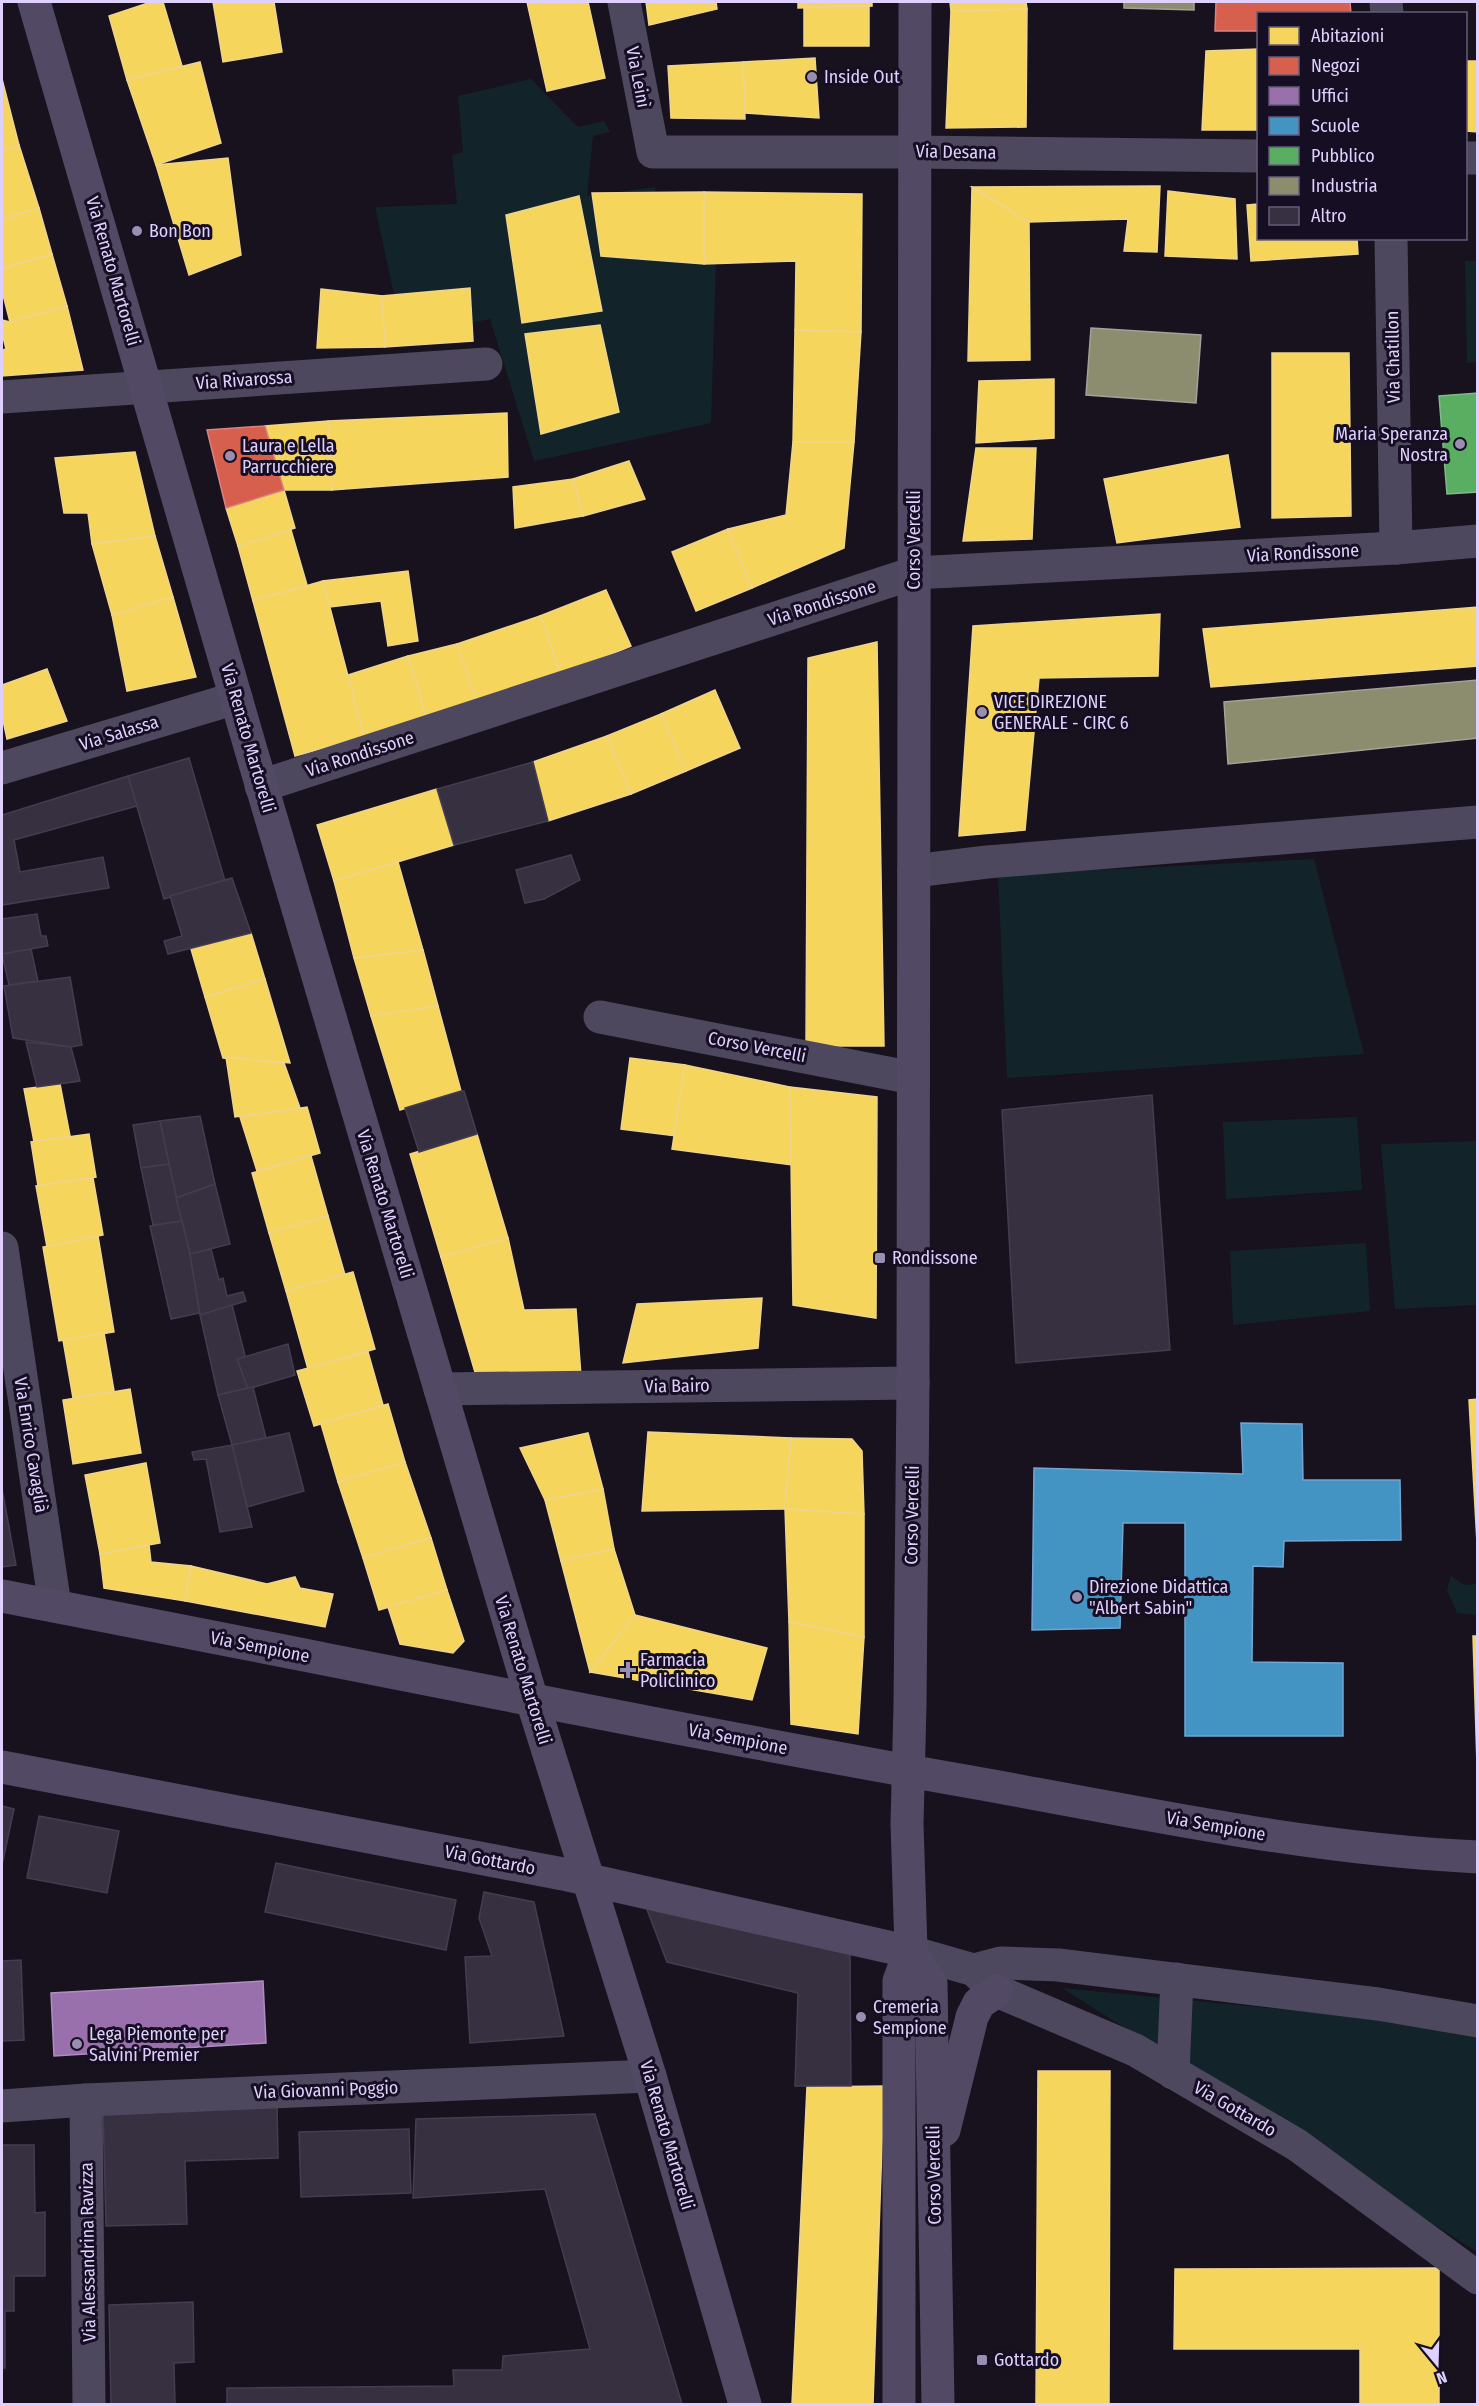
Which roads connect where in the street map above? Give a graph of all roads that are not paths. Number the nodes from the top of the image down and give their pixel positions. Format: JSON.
{"nodes":[{"id":1,"x":34,"y":2,"type":"edge"},
{"id":2,"x":624,"y":2,"type":"edge"},
{"id":3,"x":915,"y":2,"type":"edge"},
{"id":4,"x":653,"y":152,"type":"joint"},
{"id":5,"x":915,"y":152,"type":"junction"},
{"id":6,"x":1257,"y":156,"type":"edge"},
{"id":7,"x":1390,"y":240,"type":"edge"},
{"id":8,"x":486,"y":364,"type":"dead end"},
{"id":9,"x":146,"y":386,"type":"junction"},
{"id":10,"x":2,"y":397,"type":"edge"},
{"id":11,"x":1478,"y":541,"type":"edge"},
{"id":12,"x":1396,"y":548,"type":"junction"},
{"id":13,"x":914,"y":573,"type":"junction"},
{"id":14,"x":236,"y":698,"type":"junction"},
{"id":15,"x":2,"y":768,"type":"edge"},
{"id":16,"x":261,"y":786,"type":"junction"},
{"id":17,"x":1478,"y":822,"type":"edge"},
{"id":18,"x":914,"y":871,"type":"junction"},
{"id":19,"x":600,"y":1017,"type":"dead end"},
{"id":20,"x":913,"y":1078,"type":"junction"},
{"id":21,"x":2,"y":1248,"type":"edge"},
{"id":22,"x":913,"y":1383,"type":"junction"},
{"id":23,"x":440,"y":1389,"type":"junction"},
{"id":24,"x":2,"y":1596,"type":"edge"},
{"id":25,"x":55,"y":1606,"type":"junction"},
{"id":26,"x":532,"y":1700,"type":"junction"},
{"id":27,"x":2,"y":1767,"type":"edge"},
{"id":28,"x":907,"y":1771,"type":"junction"},
{"id":29,"x":1478,"y":1857,"type":"edge"},
{"id":30,"x":588,"y":1880,"type":"junction"},
{"id":31,"x":911,"y":1952,"type":"junction"},
{"id":32,"x":1177,"y":1979,"type":"junction"},
{"id":33,"x":986,"y":1980,"type":"junction"},
{"id":34,"x":1478,"y":2021,"type":"edge"},
{"id":35,"x":1173,"y":2073,"type":"junction"},
{"id":36,"x":650,"y":2076,"type":"junction"},
{"id":37,"x":86,"y":2100,"type":"junction"},
{"id":38,"x":2,"y":2106,"type":"edge"},
{"id":39,"x":934,"y":2151,"type":"junction"},
{"id":40,"x":1478,"y":2278,"type":"edge"},
{"id":41,"x":89,"y":2404,"type":"edge"},
{"id":42,"x":745,"y":2404,"type":"edge"},
{"id":43,"x":899,"y":2404,"type":"edge"},
{"id":44,"x":938,"y":2404,"type":"edge"}],
"edges":[{"from":1,"to":9,"type":"street","name":"Via Renato Martorelli"},
{"from":2,"to":4,"type":"street","name":"Via Leinì"},
{"from":3,"to":5,"type":"street","name":"Corso Vercelli"},
{"from":4,"to":5,"type":"street","name":"Via Desana"},
{"from":5,"to":6,"type":"street","name":"Via Desana"},
{"from":5,"to":13,"type":"street","name":"Corso Vercelli"},
{"from":7,"to":12,"type":"street","name":"Via Chatillon"},
{"from":8,"to":9,"type":"street","name":"Via Rivarossa"},
{"from":9,"to":10,"type":"street","name":"Via Rivarossa"},
{"from":9,"to":14,"type":"street","name":"Via Renato Martorelli"},
{"from":11,"to":12,"type":"street","name":"Via Rondissone"},
{"from":12,"to":13,"type":"street","name":"Via Rondissone"},
{"from":13,"to":16,"type":"street","name":"Via Rondissone"},
{"from":13,"to":18,"type":"street","name":"Corso Vercelli"},
{"from":14,"to":15,"type":"street","name":"Via Salassa"},
{"from":14,"to":16,"type":"street","name":"Via Renato Martorelli"},
{"from":16,"to":23,"type":"street","name":"Via Renato Martorelli"},
{"from":17,"to":18,"type":"street"},
{"from":18,"to":20,"type":"street","name":"Corso Vercelli"},
{"from":19,"to":20,"type":"street","name":"Corso Vercelli"},
{"from":20,"to":22,"type":"street","name":"Corso Vercelli"},
{"from":21,"to":25,"type":"street","name":"Via Enrico Cavaglià"},
{"from":22,"to":23,"type":"street","name":"Via Bairo"},
{"from":22,"to":28,"type":"street","name":"Corso Vercelli"},
{"from":23,"to":26,"type":"street","name":"Via Renato Martorelli"},
{"from":24,"to":25,"type":"street","name":"Via Sempione"},
{"from":25,"to":26,"type":"street","name":"Via Sempione"},
{"from":26,"to":28,"type":"street","name":"Via Sempione"},
{"from":26,"to":30,"type":"street","name":"Via Renato Martorelli"},
{"from":27,"to":30,"type":"street","name":"Via Gottardo"},
{"from":28,"to":29,"type":"street","name":"Via Sempione"},
{"from":28,"to":31,"type":"street","name":"Corso Vercelli"},
{"from":30,"to":31,"type":"street","name":"Via Gottardo"},
{"from":30,"to":36,"type":"street","name":"Via Renato Martorelli"},
{"from":31,"to":33,"type":"street","name":"Via Gottardo"},
{"from":31,"to":39,"type":"street","name":"Corso Vercelli"},
{"from":31,"to":43,"type":"street","name":"Corso Vercelli"},
{"from":32,"to":33,"type":"street","name":"Via Gottardo"},
{"from":32,"to":34,"type":"street","name":"Via Gottardo"},
{"from":32,"to":35,"type":"street"},
{"from":33,"to":35,"type":"street","name":"Via Gottardo"},
{"from":33,"to":39,"type":"street"},
{"from":35,"to":40,"type":"street","name":"Via Gottardo"},
{"from":36,"to":37,"type":"street","name":"Via Giovanni Poggio"},
{"from":36,"to":42,"type":"street","name":"Via Renato Martorelli"},
{"from":37,"to":38,"type":"street","name":"Via Giovanni Poggio"},
{"from":37,"to":41,"type":"street","name":"Via Alessandrina Ravizza"},
{"from":39,"to":44,"type":"street","name":"Corso Vercelli"}]}
